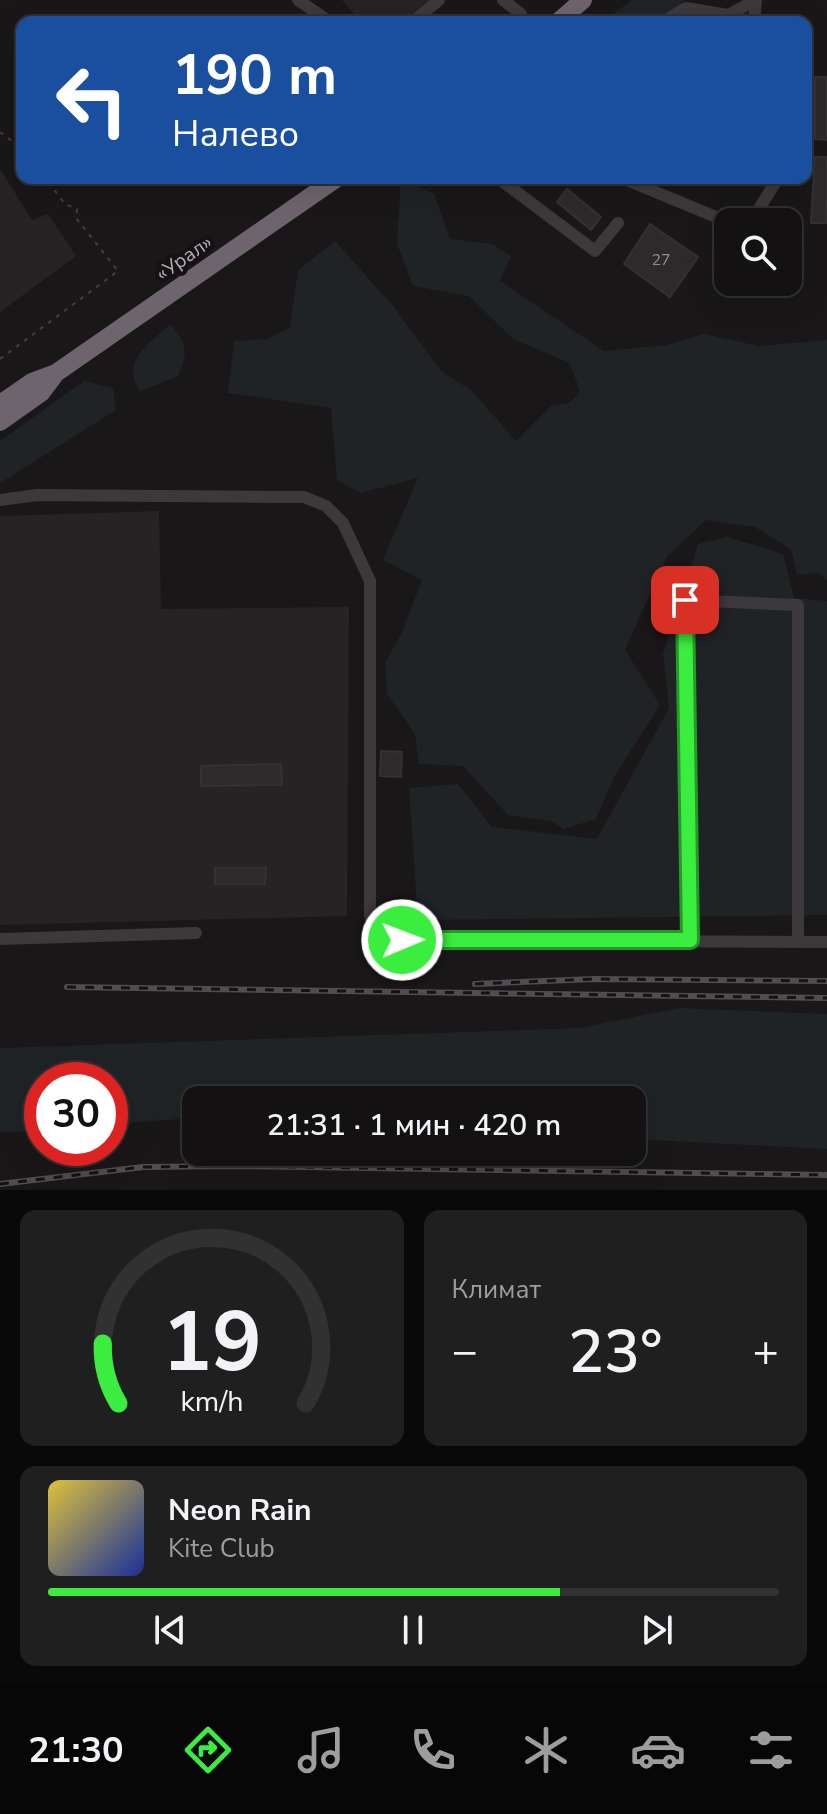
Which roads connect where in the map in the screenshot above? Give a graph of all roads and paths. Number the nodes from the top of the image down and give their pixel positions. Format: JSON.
{"nodes":[{"id":1,"x":298,"y":0,"type":"edge"},
{"id":2,"x":439,"y":0,"type":"edge"},
{"id":3,"x":503,"y":0,"type":"edge"},
{"id":4,"x":583,"y":0,"type":"edge"},
{"id":5,"x":756,"y":0,"type":"edge"},
{"id":6,"x":321,"y":16,"type":"edge"},
{"id":7,"x":419,"y":16,"type":"edge"},
{"id":8,"x":522,"y":16,"type":"edge"},
{"id":9,"x":565,"y":16,"type":"edge"},
{"id":10,"x":673,"y":16,"type":"edge"},
{"id":11,"x":0,"y":132,"type":"edge"},
{"id":12,"x":16,"y":144,"type":"edge"},
{"id":13,"x":50,"y":184,"type":"edge"},
{"id":14,"x":328,"y":184,"type":"edge"},
{"id":15,"x":506,"y":184,"type":"edge"},
{"id":16,"x":636,"y":184,"type":"edge"},
{"id":17,"x":774,"y":184,"type":"edge"},
{"id":18,"x":760,"y":208,"type":"edge"},
{"id":19,"x":714,"y":216,"type":"edge"},
{"id":20,"x":618,"y":223,"type":"dead end"},
{"id":21,"x":0,"y":359,"type":"edge"},
{"id":22,"x":56,"y":373,"type":"junction"},
{"id":23,"x":0,"y":404,"type":"edge"},
{"id":24,"x":0,"y":422,"type":"edge"},
{"id":25,"x":0,"y":500,"type":"edge"},
{"id":26,"x":196,"y":933,"type":"dead end"},
{"id":27,"x":0,"y":939,"type":"edge"},
{"id":28,"x":690,"y":940,"type":"junction"},
{"id":29,"x":798,"y":941,"type":"junction"},
{"id":30,"x":827,"y":942,"type":"edge"}],
"edges":[{"from":1,"to":6,"type":"street"},
{"from":2,"to":7,"type":"street"},
{"from":3,"to":8,"type":"street"},
{"from":4,"to":9,"type":"highway"},
{"from":5,"to":10,"type":"street"},
{"from":11,"to":12,"type":"path"},
{"from":13,"to":21,"type":"path"},
{"from":14,"to":22,"type":"highway","name":"«Урал»"},
{"from":15,"to":20,"type":"street"},
{"from":16,"to":19,"type":"street"},
{"from":17,"to":18,"type":"street"},
{"from":22,"to":23,"type":"highway","name":"«Урал»"},
{"from":22,"to":24,"type":"highway","name":"«Урал»"},
{"from":25,"to":28,"type":"street"},
{"from":26,"to":27,"type":"street"},
{"from":28,"to":29,"type":"street"},
{"from":28,"to":29,"type":"street"},
{"from":29,"to":30,"type":"street"}]}
